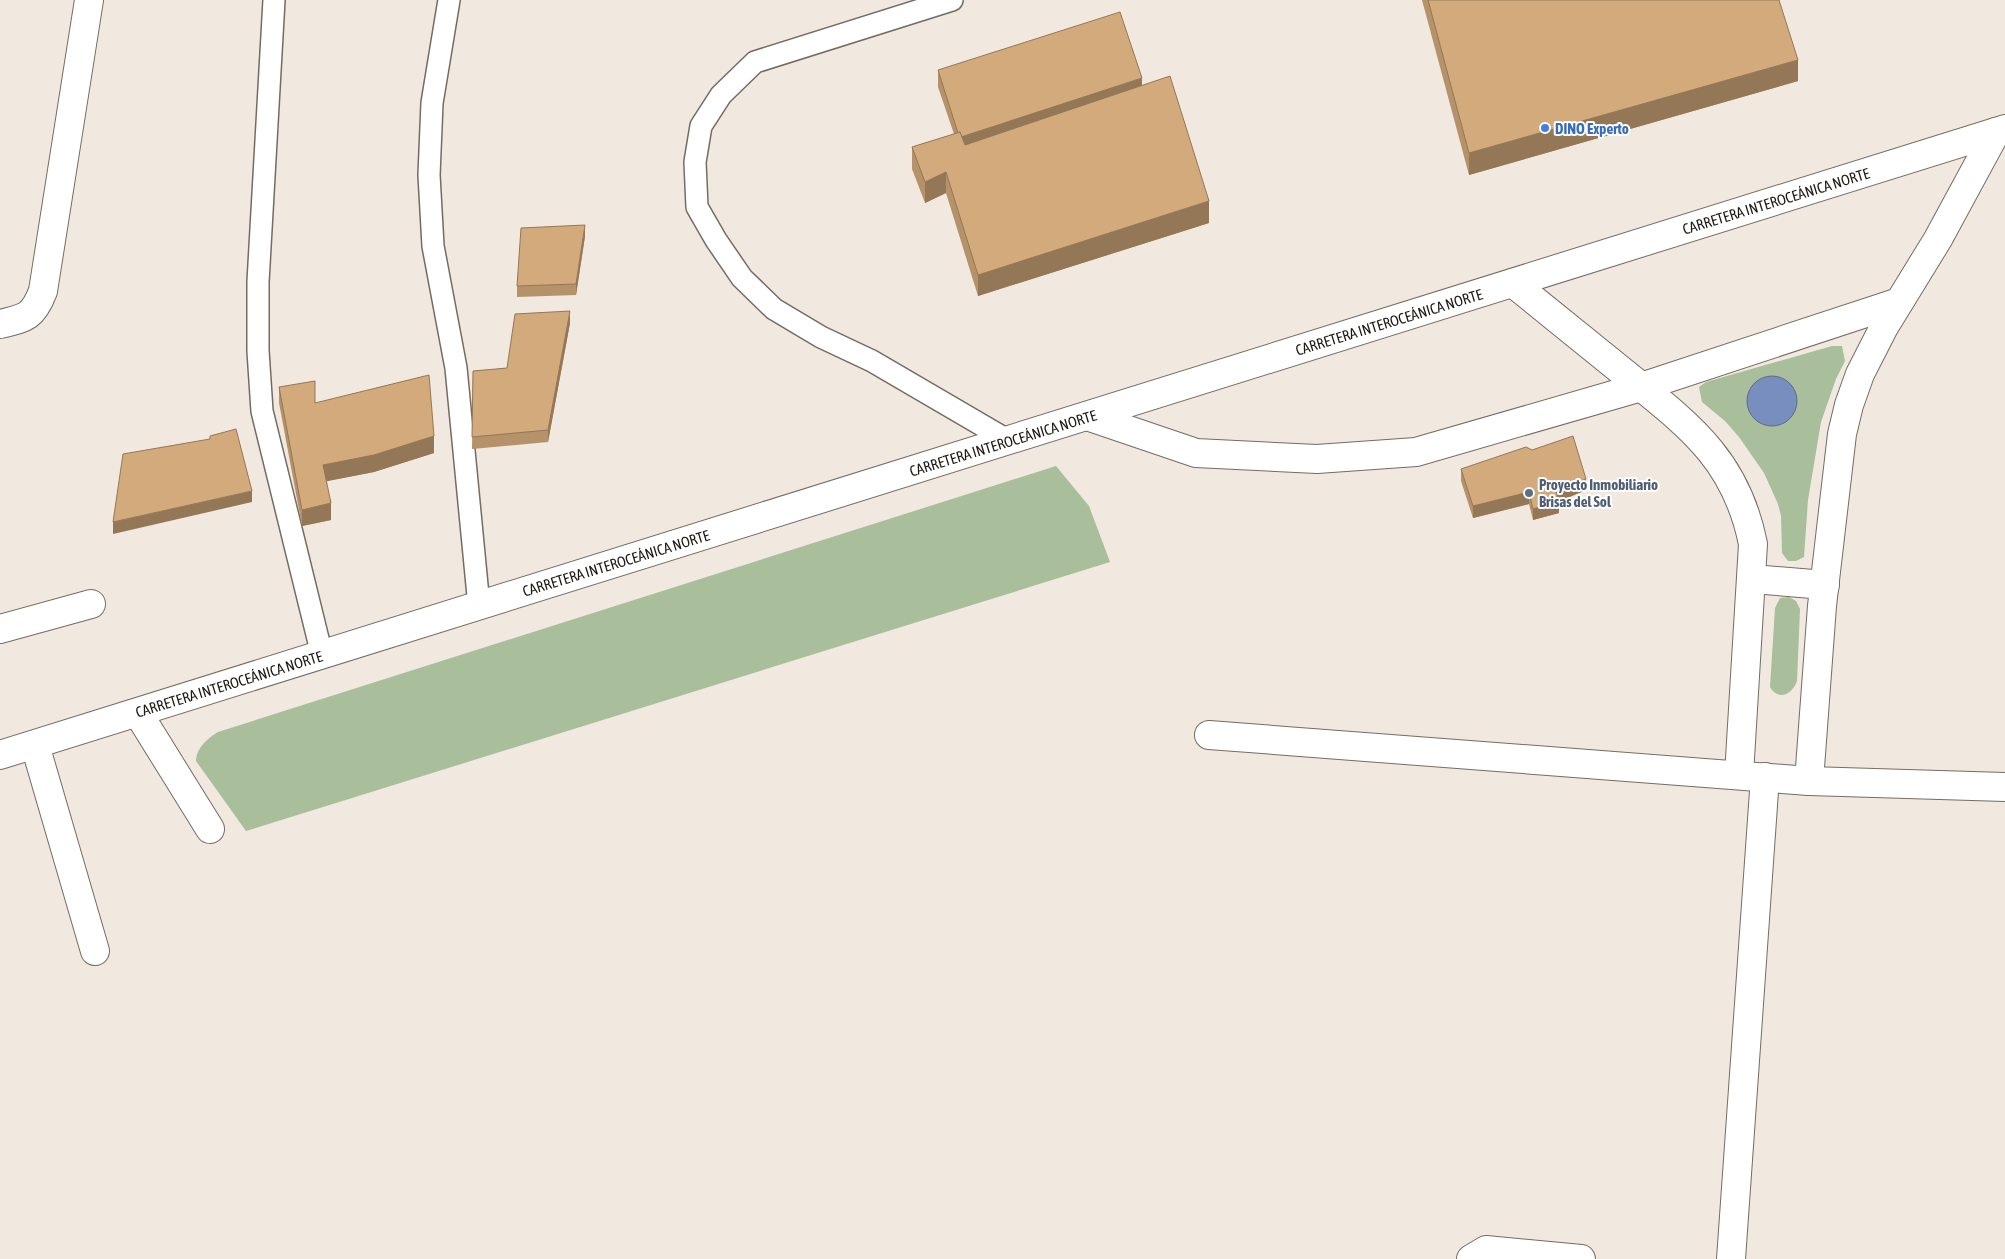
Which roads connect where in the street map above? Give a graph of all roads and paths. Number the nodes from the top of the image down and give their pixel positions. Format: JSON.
{"nodes":[{"id":1,"x":89,"y":0,"type":"edge"},
{"id":2,"x":274,"y":0,"type":"edge"},
{"id":3,"x":449,"y":0,"type":"edge"},
{"id":4,"x":952,"y":0,"type":"edge"},
{"id":5,"x":2000,"y":131,"type":"edge"},
{"id":6,"x":1513,"y":283,"type":"junction"},
{"id":7,"x":1899,"y":302,"type":"junction"},
{"id":8,"x":0,"y":324,"type":"edge"},
{"id":9,"x":1642,"y":387,"type":"junction"},
{"id":10,"x":1087,"y":416,"type":"junction"},
{"id":11,"x":1008,"y":441,"type":"junction"},
{"id":12,"x":1752,"y":579,"type":"junction"},
{"id":13,"x":1824,"y":585,"type":"junction"},
{"id":14,"x":91,"y":604,"type":"dead end"},
{"id":15,"x":479,"y":606,"type":"junction"},
{"id":16,"x":0,"y":629,"type":"edge"},
{"id":17,"x":322,"y":655,"type":"junction"},
{"id":18,"x":138,"y":713,"type":"junction"},
{"id":19,"x":1209,"y":735,"type":"dead end"},
{"id":20,"x":35,"y":745,"type":"junction"},
{"id":21,"x":0,"y":755,"type":"edge"},
{"id":22,"x":1752,"y":776,"type":"junction"},
{"id":23,"x":1809,"y":782,"type":"junction"},
{"id":24,"x":2005,"y":787,"type":"edge"},
{"id":25,"x":210,"y":829,"type":"dead end"},
{"id":26,"x":95,"y":950,"type":"dead end"},
{"id":27,"x":1471,"y":1259,"type":"edge"},
{"id":28,"x":1581,"y":1259,"type":"edge"},
{"id":29,"x":1730,"y":1259,"type":"edge"}],
"edges":[{"from":1,"to":8,"type":"main road"},
{"from":2,"to":17,"type":"lane"},
{"from":3,"to":15,"type":"lane"},
{"from":4,"to":11,"type":"lane"},
{"from":5,"to":6,"type":"main road","name":"CARRETERA INTEROCEÁNICA NORTE"},
{"from":5,"to":7,"type":"main road"},
{"from":6,"to":9,"type":"main road"},
{"from":6,"to":10,"type":"main road","name":"CARRETERA INTEROCEÁNICA NORTE"},
{"from":7,"to":9,"type":"main road"},
{"from":7,"to":13,"type":"main road"},
{"from":9,"to":10,"type":"main road"},
{"from":9,"to":12,"type":"main road"},
{"from":10,"to":11,"type":"main road","name":"CARRETERA INTEROCEÁNICA NORTE"},
{"from":11,"to":15,"type":"main road","name":"CARRETERA INTEROCEÁNICA NORTE"},
{"from":12,"to":13,"type":"main road"},
{"from":12,"to":22,"type":"main road"},
{"from":13,"to":23,"type":"main road"},
{"from":14,"to":16,"type":"main road"},
{"from":15,"to":17,"type":"main road","name":"CARRETERA INTEROCEÁNICA NORTE"},
{"from":17,"to":18,"type":"main road","name":"CARRETERA INTEROCEÁNICA NORTE"},
{"from":18,"to":20,"type":"main road","name":"CARRETERA INTEROCEÁNICA NORTE"},
{"from":18,"to":25,"type":"main road"},
{"from":19,"to":22,"type":"main road"},
{"from":20,"to":21,"type":"main road","name":"CARRETERA INTEROCEÁNICA NORTE"},
{"from":20,"to":26,"type":"main road"},
{"from":22,"to":23,"type":"main road"},
{"from":22,"to":29,"type":"main road"},
{"from":23,"to":24,"type":"main road"},
{"from":27,"to":28,"type":"main road"}]}
